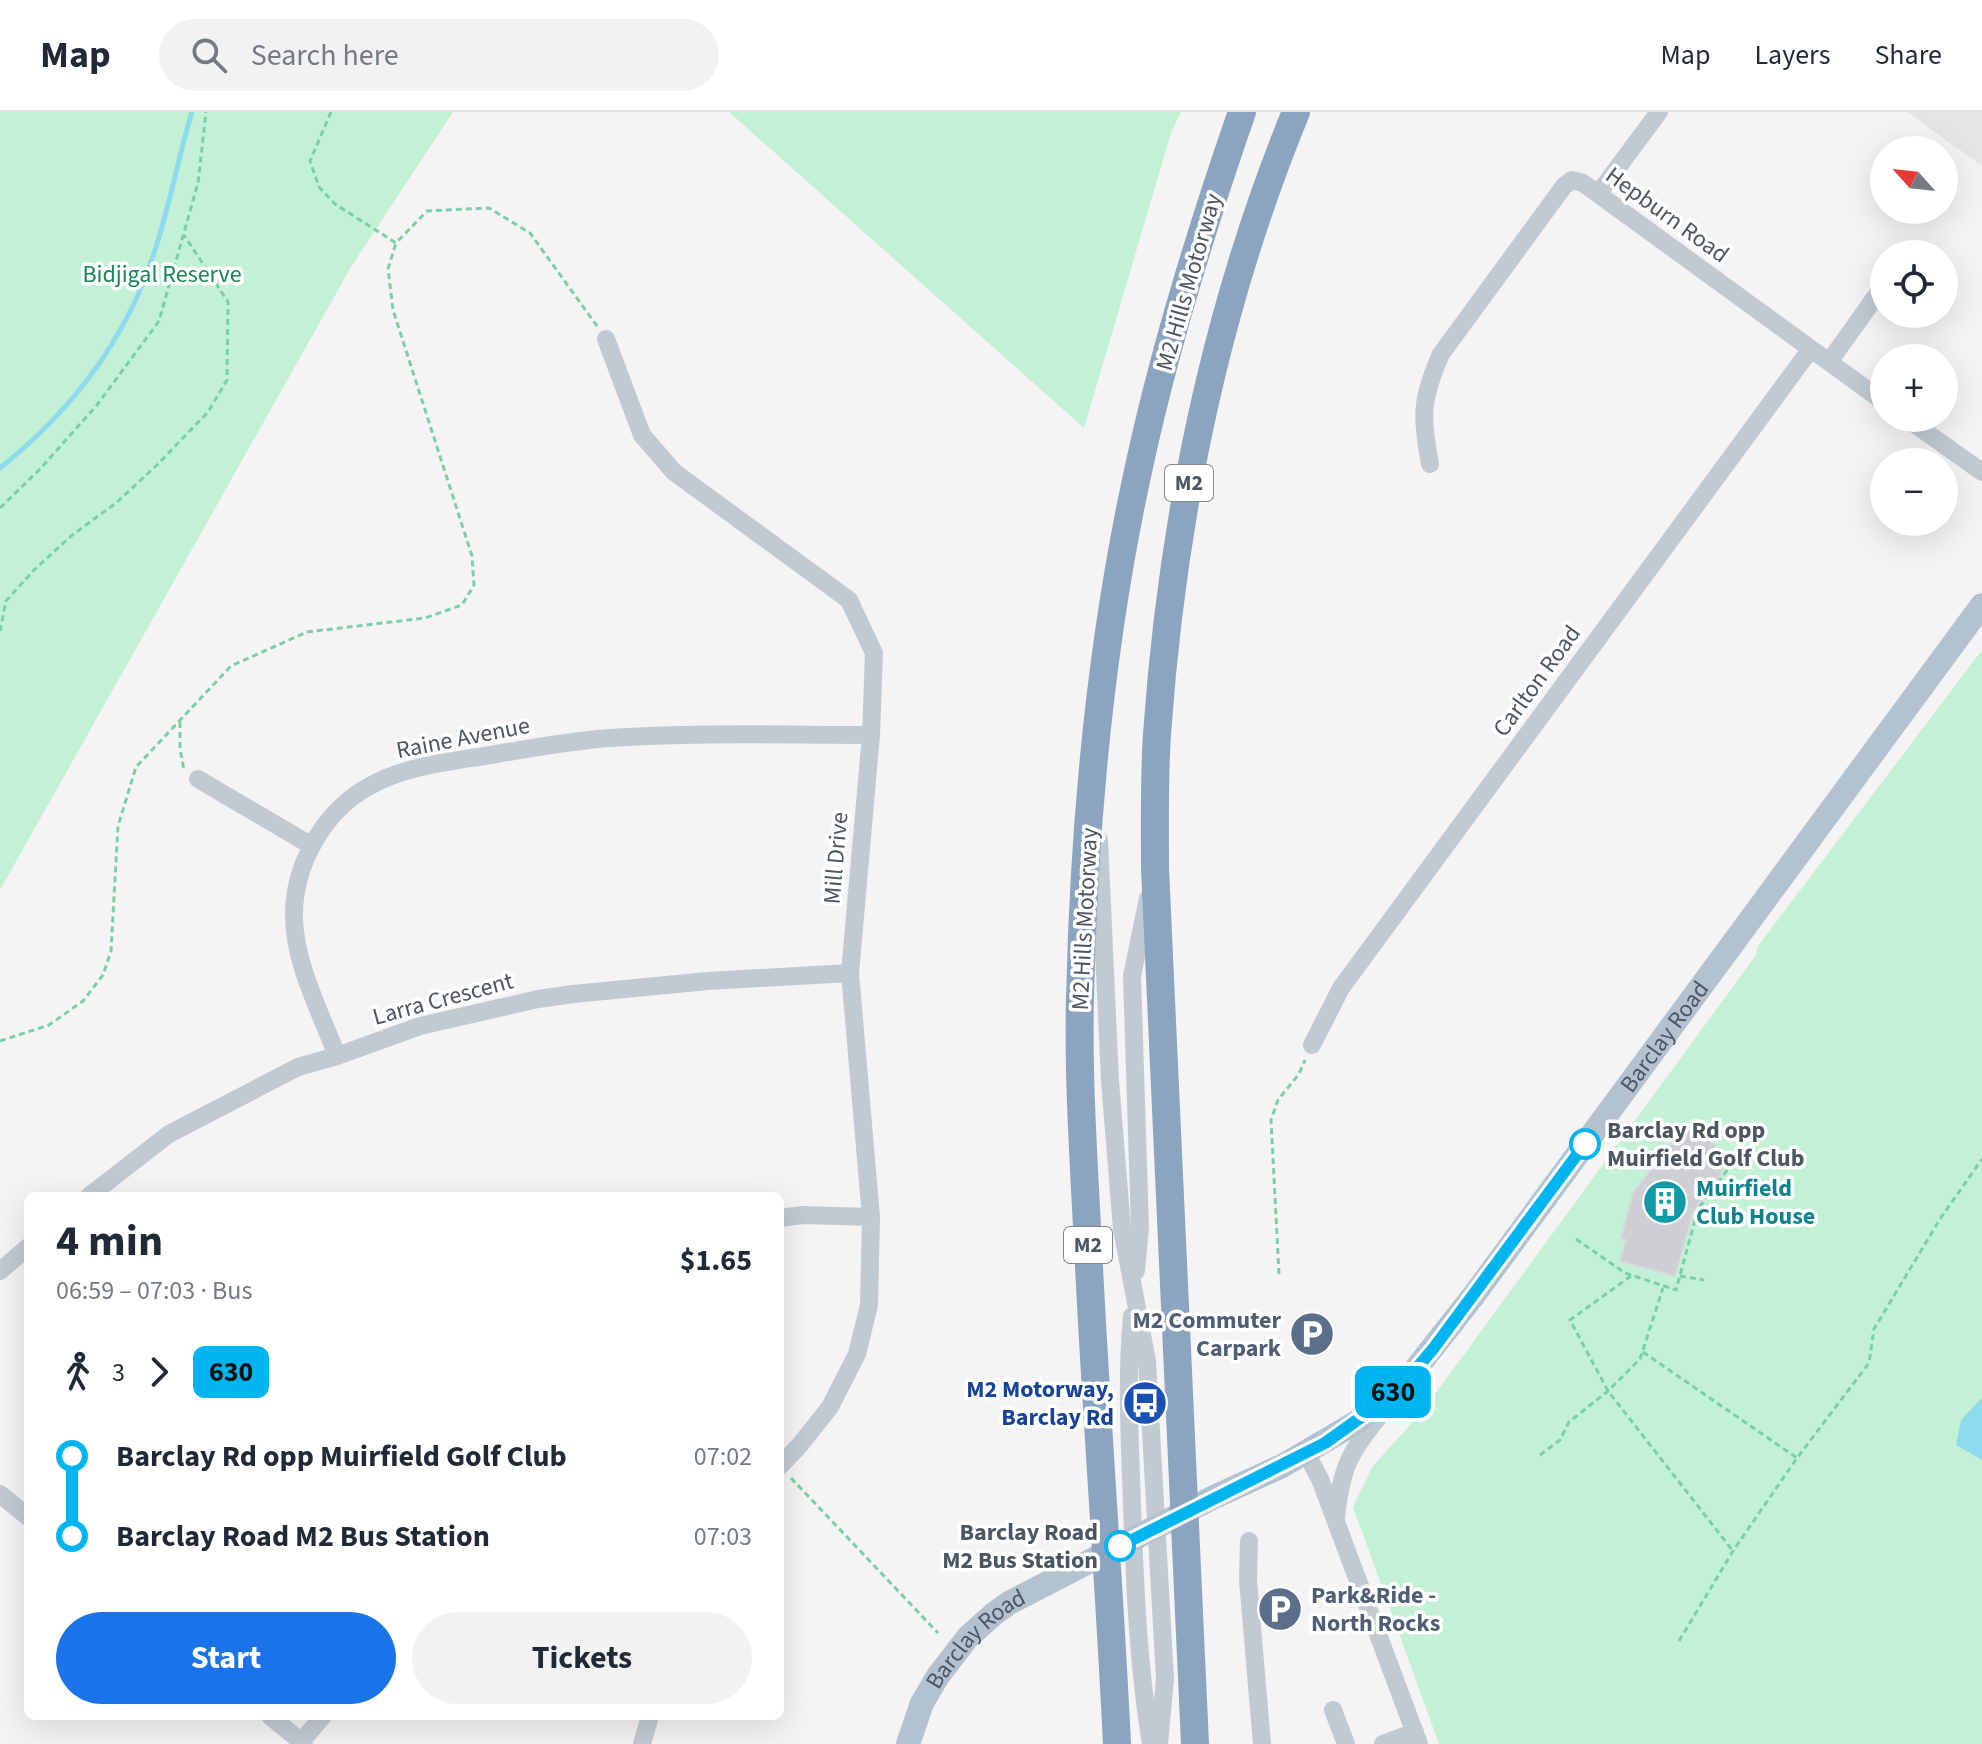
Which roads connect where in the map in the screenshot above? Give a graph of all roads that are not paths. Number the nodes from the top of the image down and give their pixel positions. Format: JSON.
{"nodes":[{"id":1,"x":1242,"y":112,"type":"edge"},
{"id":2,"x":1296,"y":112,"type":"edge"},
{"id":3,"x":1659,"y":112,"type":"edge"},
{"id":4,"x":1598,"y":194,"type":"junction"},
{"id":5,"x":1870,"y":305,"type":"edge"},
{"id":6,"x":606,"y":339,"type":"road end"},
{"id":7,"x":1810,"y":350,"type":"junction"},
{"id":8,"x":1829,"y":362,"type":"junction"},
{"id":9,"x":1870,"y":392,"type":"edge"},
{"id":10,"x":1926,"y":432,"type":"edge"},
{"id":11,"x":1430,"y":464,"type":"dead end"},
{"id":12,"x":1982,"y":472,"type":"edge"},
{"id":13,"x":1982,"y":605,"type":"edge"},
{"id":14,"x":871,"y":735,"type":"junction"},
{"id":15,"x":1096,"y":745,"type":"junction"},
{"id":16,"x":198,"y":779,"type":"road end"},
{"id":17,"x":312,"y":846,"type":"junction"},
{"id":18,"x":1155,"y":868,"type":"junction"},
{"id":19,"x":850,"y":973,"type":"junction"},
{"id":20,"x":1312,"y":1045,"type":"road end"},
{"id":21,"x":337,"y":1056,"type":"junction"},
{"id":22,"x":94,"y":1192,"type":"edge"},
{"id":23,"x":784,"y":1217,"type":"edge"},
{"id":24,"x":871,"y":1217,"type":"junction"},
{"id":25,"x":24,"y":1250,"type":"edge"},
{"id":26,"x":0,"y":1271,"type":"edge"},
{"id":27,"x":1134,"y":1295,"type":"junction"},
{"id":28,"x":1411,"y":1375,"type":"junction"},
{"id":29,"x":1306,"y":1453,"type":"junction"},
{"id":30,"x":786,"y":1472,"type":"edge"},
{"id":31,"x":0,"y":1494,"type":"edge"},
{"id":32,"x":24,"y":1514,"type":"edge"},
{"id":33,"x":1336,"y":1521,"type":"junction"},
{"id":34,"x":1249,"y":1541,"type":"dead end"},
{"id":35,"x":1333,"y":1710,"type":"dead end"},
{"id":36,"x":275,"y":1720,"type":"edge"},
{"id":37,"x":320,"y":1720,"type":"edge"},
{"id":38,"x":649,"y":1720,"type":"edge"},
{"id":39,"x":1417,"y":1738,"type":"edge"},
{"id":40,"x":303,"y":1743,"type":"edge"},
{"id":41,"x":642,"y":1744,"type":"edge"},
{"id":42,"x":908,"y":1744,"type":"edge"},
{"id":43,"x":1117,"y":1744,"type":"edge"},
{"id":44,"x":1151,"y":1744,"type":"edge"},
{"id":45,"x":1159,"y":1744,"type":"edge"},
{"id":46,"x":1195,"y":1744,"type":"edge"},
{"id":47,"x":1262,"y":1744,"type":"edge"},
{"id":48,"x":1346,"y":1744,"type":"edge"},
{"id":49,"x":1383,"y":1744,"type":"edge"}],
"edges":[{"from":1,"to":15,"type":"highway","name":"M2 Hills Motorway","number":"M2"},
{"from":2,"to":18,"type":"highway","name":"M2 Hills Motorway","number":"M2"},
{"from":3,"to":4,"type":"street"},
{"from":4,"to":7,"type":"street","name":"Hepburn Road"},
{"from":4,"to":11,"type":"street","name":"Hepburn Road"},
{"from":5,"to":8,"type":"street"},
{"from":6,"to":14,"type":"street","name":"Mill Drive"},
{"from":7,"to":8,"type":"street","name":"Hepburn Road"},
{"from":7,"to":20,"type":"street","name":"Carlton Road"},
{"from":8,"to":9,"type":"street","name":"Hepburn Road"},
{"from":10,"to":12,"type":"street"},
{"from":13,"to":28,"type":"main road","name":"Barclay Road"},
{"from":14,"to":17,"type":"street","name":"Raine Avenue"},
{"from":14,"to":19,"type":"street","name":"Mill Drive"},
{"from":15,"to":27,"type":"street","number":"M2"},
{"from":15,"to":43,"type":"highway","name":"M2 Hills Motorway","number":"M2"},
{"from":16,"to":17,"type":"street"},
{"from":17,"to":21,"type":"street","name":"Raine Avenue"},
{"from":18,"to":27,"type":"street","number":"M2"},
{"from":18,"to":46,"type":"highway","name":"M2 Hills Motorway","number":"M2"},
{"from":19,"to":21,"type":"street","name":"Larra Crescent"},
{"from":19,"to":24,"type":"street","name":"Mill Drive"},
{"from":21,"to":22,"type":"street","name":"Larra Crescent"},
{"from":23,"to":24,"type":"street"},
{"from":24,"to":30,"type":"street","name":"Mill Drive"},
{"from":25,"to":26,"type":"street"},
{"from":27,"to":44,"type":"street","number":"M2"},
{"from":27,"to":45,"type":"street","number":"M2"},
{"from":28,"to":29,"type":"main road","name":"Barclay Road"},
{"from":28,"to":33,"type":"street"},
{"from":29,"to":33,"type":"street"},
{"from":29,"to":42,"type":"main road","name":"Barclay Road"},
{"from":31,"to":32,"type":"street"},
{"from":33,"to":39,"type":"street"},
{"from":34,"to":47,"type":"street"},
{"from":35,"to":48,"type":"street"},
{"from":36,"to":40,"type":"street"},
{"from":37,"to":40,"type":"street"},
{"from":38,"to":41,"type":"street"},
{"from":39,"to":49,"type":"street"}]}
